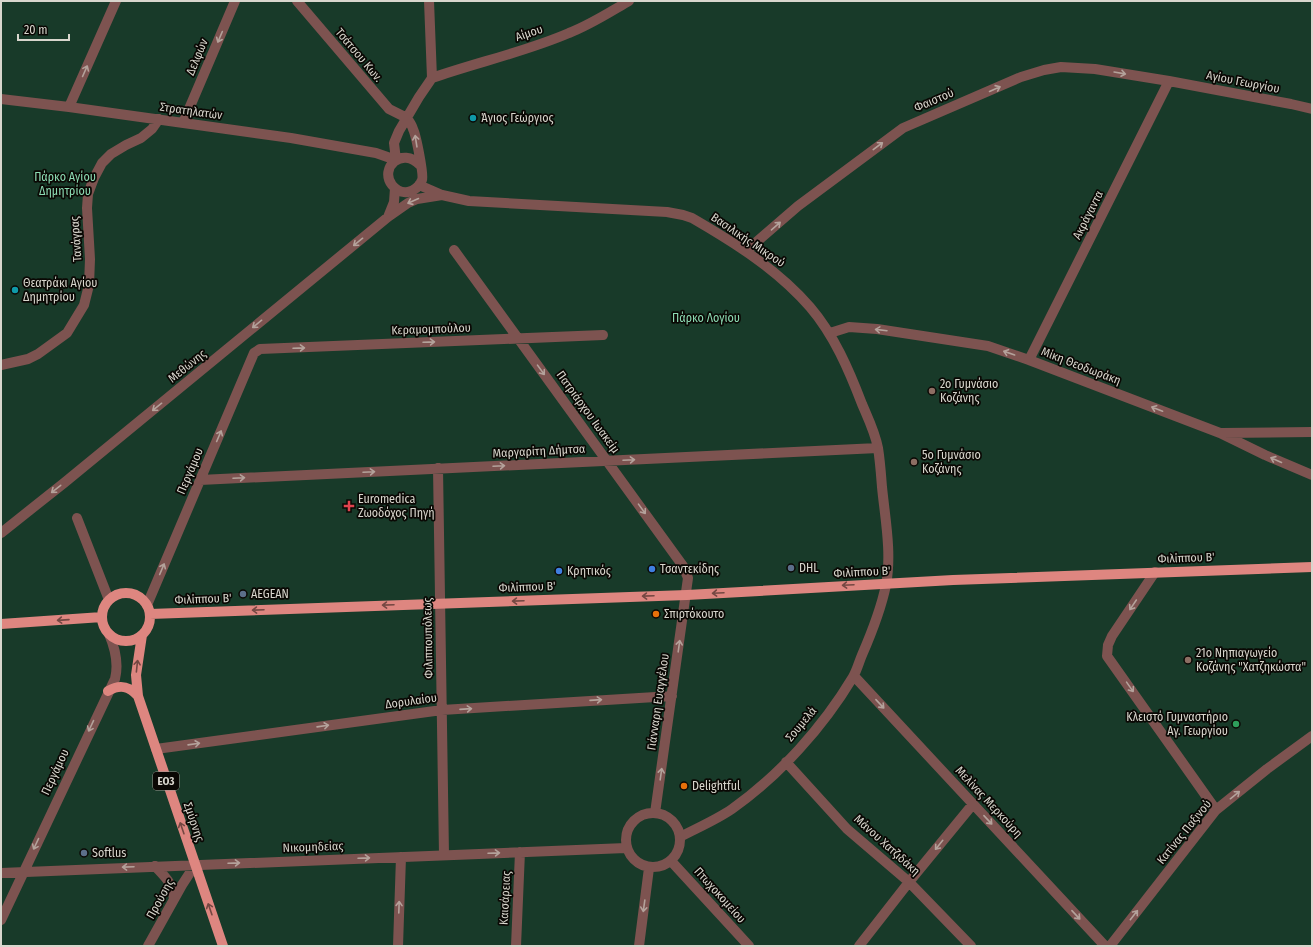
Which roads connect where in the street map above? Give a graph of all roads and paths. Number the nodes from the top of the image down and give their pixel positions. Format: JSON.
{"nodes":[{"id":1,"x":116,"y":1,"type":"edge"},
{"id":2,"x":235,"y":1,"type":"edge"},
{"id":3,"x":297,"y":1,"type":"edge"},
{"id":4,"x":429,"y":1,"type":"edge"},
{"id":5,"x":629,"y":1,"type":"edge"},
{"id":6,"x":432,"y":78,"type":"junction"},
{"id":7,"x":1169,"y":81,"type":"junction"},
{"id":8,"x":1,"y":99,"type":"edge"},
{"id":9,"x":69,"y":107,"type":"junction"},
{"id":10,"x":1312,"y":110,"type":"edge"},
{"id":11,"x":407,"y":118,"type":"junction"},
{"id":12,"x":159,"y":120,"type":"junction"},
{"id":13,"x":183,"y":123,"type":"junction"},
{"id":14,"x":394,"y":143,"type":"junction"},
{"id":15,"x":376,"y":153,"type":"junction"},
{"id":16,"x":396,"y":160,"type":"junction"},
{"id":17,"x":420,"y":165,"type":"junction"},
{"id":18,"x":388,"y":174,"type":"junction"},
{"id":19,"x":419,"y":186,"type":"junction"},
{"id":20,"x":395,"y":188,"type":"junction"},
{"id":21,"x":442,"y":195,"type":"junction"},
{"id":22,"x":388,"y":217,"type":"junction"},
{"id":23,"x":454,"y":250,"type":"dead end"},
{"id":24,"x":746,"y":251,"type":"junction"},
{"id":25,"x":830,"y":333,"type":"junction"},
{"id":26,"x":602,"y":335,"type":"dead end"},
{"id":27,"x":518,"y":338,"type":"junction"},
{"id":28,"x":260,"y":349,"type":"joint"},
{"id":29,"x":1029,"y":360,"type":"junction"},
{"id":30,"x":1,"y":365,"type":"edge"},
{"id":31,"x":1312,"y":432,"type":"edge"},
{"id":32,"x":1220,"y":433,"type":"junction"},
{"id":33,"x":878,"y":448,"type":"junction"},
{"id":34,"x":607,"y":461,"type":"junction"},
{"id":35,"x":438,"y":468,"type":"junction"},
{"id":36,"x":1312,"y":475,"type":"edge"},
{"id":37,"x":200,"y":480,"type":"junction"},
{"id":38,"x":77,"y":518,"type":"dead end"},
{"id":39,"x":1,"y":533,"type":"edge"},
{"id":40,"x":1312,"y":567,"type":"edge"},
{"id":41,"x":1155,"y":572,"type":"junction"},
{"id":42,"x":886,"y":583,"type":"junction"},
{"id":43,"x":687,"y":595,"type":"junction"},
{"id":44,"x":109,"y":600,"type":"junction"},
{"id":45,"x":440,"y":604,"type":"junction"},
{"id":46,"x":148,"y":609,"type":"junction"},
{"id":47,"x":102,"y":617,"type":"junction"},
{"id":48,"x":1,"y":624,"type":"edge"},
{"id":49,"x":109,"y":634,"type":"junction"},
{"id":50,"x":142,"y":635,"type":"junction"},
{"id":51,"x":854,"y":676,"type":"junction"},
{"id":52,"x":108,"y":691,"type":"junction"},
{"id":53,"x":138,"y":696,"type":"junction"},
{"id":54,"x":672,"y":696,"type":"junction"},
{"id":55,"x":442,"y":710,"type":"junction"},
{"id":56,"x":1312,"y":736,"type":"edge"},
{"id":57,"x":156,"y":749,"type":"junction"},
{"id":58,"x":786,"y":762,"type":"junction"},
{"id":59,"x":973,"y":804,"type":"junction"},
{"id":60,"x":1216,"y":810,"type":"junction"},
{"id":61,"x":655,"y":813,"type":"junction"},
{"id":62,"x":680,"y":837,"type":"junction"},
{"id":63,"x":626,"y":848,"type":"junction"},
{"id":64,"x":520,"y":852,"type":"junction"},
{"id":65,"x":444,"y":855,"type":"junction"},
{"id":66,"x":401,"y":857,"type":"junction"},
{"id":67,"x":671,"y":861,"type":"junction"},
{"id":68,"x":195,"y":865,"type":"junction"},
{"id":69,"x":155,"y":866,"type":"junction"},
{"id":70,"x":649,"y":868,"type":"junction"},
{"id":71,"x":24,"y":872,"type":"junction"},
{"id":72,"x":1,"y":873,"type":"edge"},
{"id":73,"x":909,"y":882,"type":"junction"},
{"id":74,"x":174,"y":899,"type":"junction"},
{"id":75,"x":1,"y":920,"type":"edge"},
{"id":76,"x":148,"y":946,"type":"edge"},
{"id":77,"x":223,"y":946,"type":"edge"},
{"id":78,"x":398,"y":946,"type":"edge"},
{"id":79,"x":516,"y":946,"type":"edge"},
{"id":80,"x":639,"y":946,"type":"edge"},
{"id":81,"x":749,"y":946,"type":"edge"},
{"id":82,"x":859,"y":946,"type":"edge"},
{"id":83,"x":971,"y":946,"type":"edge"},
{"id":84,"x":1105,"y":946,"type":"edge"},
{"id":85,"x":1110,"y":946,"type":"edge"}],
"edges":[{"from":9,"to":1,"type":"street","one_way":true},
{"from":2,"to":13,"type":"street","name":"Δελφών","one_way":true},
{"from":3,"to":11,"type":"street","name":"Τσάτσου Κων."},
{"from":4,"to":6,"type":"street"},
{"from":5,"to":6,"type":"street","name":"Αίμου"},
{"from":6,"to":11,"type":"street"},
{"from":7,"to":10,"type":"street","name":"Αγίου Γεωργίου"},
{"from":24,"to":7,"type":"street","name":"Φαιστού","one_way":true},
{"from":7,"to":29,"type":"street","name":"Ακράγαντα"},
{"from":8,"to":9,"type":"street","name":"Στρατηλατών"},
{"from":9,"to":12,"type":"street","name":"Στρατηλατών"},
{"from":11,"to":14,"type":"street"},
{"from":17,"to":11,"type":"street","one_way":true},
{"from":12,"to":13,"type":"street","name":"Στρατηλατών"},
{"from":12,"to":30,"type":"street","name":"Τανάγρας"},
{"from":13,"to":15,"type":"street","name":"Στρατηλατών"},
{"from":14,"to":15,"type":"street"},
{"from":14,"to":16,"type":"street"},
{"from":15,"to":16,"type":"street","name":"Στρατηλατών"},
{"from":15,"to":18,"type":"street"},
{"from":16,"to":17,"type":"street"},
{"from":16,"to":18,"type":"street"},
{"from":17,"to":19,"type":"street"},
{"from":18,"to":20,"type":"street"},
{"from":19,"to":20,"type":"street"},
{"from":19,"to":21,"type":"street","name":"Βασιλικής Μικρού"},
{"from":20,"to":22,"type":"street"},
{"from":21,"to":22,"type":"street","name":"Μεθώνης","one_way":true},
{"from":21,"to":24,"type":"street","name":"Βασιλικής Μικρού"},
{"from":22,"to":39,"type":"street","name":"Μεθώνης","one_way":true},
{"from":23,"to":27,"type":"street","name":"Πατριάρχου Ιωακείμ"},
{"from":24,"to":25,"type":"street","name":"Βασιλικής Μικρού"},
{"from":29,"to":25,"type":"street","name":"Μίκη Θεοδωράκη","one_way":true},
{"from":25,"to":33,"type":"street","name":"Βασιλικής Μικρού"},
{"from":26,"to":27,"type":"street","name":"Κεραμομπούλου"},
{"from":28,"to":27,"type":"street","name":"Κεραμομπούλου","one_way":true},
{"from":27,"to":34,"type":"street","name":"Πατριάρχου Ιωακείμ","one_way":true},
{"from":37,"to":28,"type":"street","name":"Περγάμου","one_way":true},
{"from":32,"to":29,"type":"street","name":"Μίκη Θεοδωράκη","one_way":true},
{"from":31,"to":32,"type":"street"},
{"from":36,"to":32,"type":"street","name":"Μίκη Θεοδωράκη","one_way":true},
{"from":34,"to":33,"type":"street","name":"Μαργαρίτη Δήμτσα","one_way":true},
{"from":33,"to":42,"type":"street","name":"Βασιλικής Μικρού"},
{"from":35,"to":34,"type":"street","name":"Μαργαρίτη Δήμτσα","one_way":true},
{"from":34,"to":43,"type":"street","name":"Πατριάρχου Ιωακείμ","one_way":true},
{"from":37,"to":35,"type":"street","name":"Μαργαρίτη Δήμτσα","one_way":true},
{"from":35,"to":45,"type":"street","name":"Φιλιππουπόλεως"},
{"from":46,"to":37,"type":"street","name":"Περγάμου","one_way":true},
{"from":38,"to":44,"type":"street"},
{"from":40,"to":41,"type":"main road","name":"Φιλίππου Β'"},
{"from":41,"to":42,"type":"main road","name":"Φιλίππου Β'"},
{"from":41,"to":60,"type":"street","one_way":true},
{"from":42,"to":43,"type":"main road","name":"Φιλίππου Β'","one_way":true},
{"from":42,"to":51,"type":"street","name":"Σουμελά"},
{"from":43,"to":45,"type":"main road","name":"Φιλίππου Β'","one_way":true},
{"from":54,"to":43,"type":"street","name":"Γιάνναρη Ευαγγέλου","one_way":true},
{"from":44,"to":46,"type":"main road"},
{"from":44,"to":47,"type":"main road"},
{"from":45,"to":46,"type":"main road","name":"Φιλίππου Β'","one_way":true},
{"from":45,"to":55,"type":"street","name":"Φιλιππουπόλεως"},
{"from":46,"to":50,"type":"main road","number":"ΕΟ3"},
{"from":47,"to":48,"type":"main road","one_way":true},
{"from":47,"to":49,"type":"main road"},
{"from":49,"to":50,"type":"main road"},
{"from":49,"to":52,"type":"street","name":"Περγάμου"},
{"from":53,"to":50,"type":"main road","name":"Σμύρνης","number":"ΕΟ3","one_way":true},
{"from":51,"to":58,"type":"street","name":"Σουμελά"},
{"from":51,"to":59,"type":"street","name":"Μελίνας Μερκούρη","one_way":true},
{"from":52,"to":53,"type":"main road"},
{"from":52,"to":71,"type":"street","name":"Περγάμου","one_way":true},
{"from":53,"to":57,"type":"main road","name":"Σμύρνης","number":"ΕΟ3"},
{"from":55,"to":54,"type":"street","name":"Δορυλαίου","one_way":true},
{"from":61,"to":54,"type":"street","name":"Γιάνναρη Ευαγγέλου","one_way":true},
{"from":57,"to":55,"type":"street","name":"Δορυλαίου","one_way":true},
{"from":55,"to":65,"type":"street","name":"Φιλιππουπόλεως"},
{"from":60,"to":56,"type":"street","name":"Κατίνας Παξινού","one_way":true},
{"from":68,"to":57,"type":"main road","name":"Σμύρνης","number":"ΕΟ3","one_way":true},
{"from":58,"to":62,"type":"street","name":"Σουμελά"},
{"from":58,"to":73,"type":"street","name":"Μάνου Χατζιδάκη"},
{"from":59,"to":73,"type":"street","one_way":true},
{"from":59,"to":84,"type":"street","name":"Μελίνας Μερκούρη","one_way":true},
{"from":85,"to":60,"type":"street","name":"Κατίνας Παξινού","one_way":true},
{"from":61,"to":62,"type":"street"},
{"from":61,"to":63,"type":"street"},
{"from":62,"to":67,"type":"street"},
{"from":63,"to":64,"type":"street","name":"Νικομηδείας"},
{"from":63,"to":70,"type":"street"},
{"from":65,"to":64,"type":"street","name":"Νικομηδείας","one_way":true},
{"from":64,"to":79,"type":"street","name":"Καισάρειας"},
{"from":65,"to":66,"type":"street","name":"Νικομηδείας"},
{"from":68,"to":66,"type":"street","name":"Νικομηδείας","one_way":true},
{"from":78,"to":66,"type":"street","one_way":true},
{"from":67,"to":70,"type":"street"},
{"from":67,"to":81,"type":"street","name":"Πτωχοκομείου"},
{"from":68,"to":69,"type":"street","name":"Νικομηδείας"},
{"from":68,"to":74,"type":"street","name":"Προύσης"},
{"from":77,"to":68,"type":"main road","name":"Σμύρνης","number":"ΕΟ3","one_way":true},
{"from":69,"to":71,"type":"street","name":"Νικομηδείας","one_way":true},
{"from":69,"to":74,"type":"street"},
{"from":70,"to":80,"type":"street","one_way":true},
{"from":71,"to":72,"type":"street","name":"Νικομηδείας"},
{"from":71,"to":75,"type":"street","name":"Περγάμου"},
{"from":73,"to":82,"type":"street"},
{"from":73,"to":83,"type":"street","name":"Μάνου Χατζιδάκη"},
{"from":74,"to":76,"type":"street","name":"Προύσης"}]}
